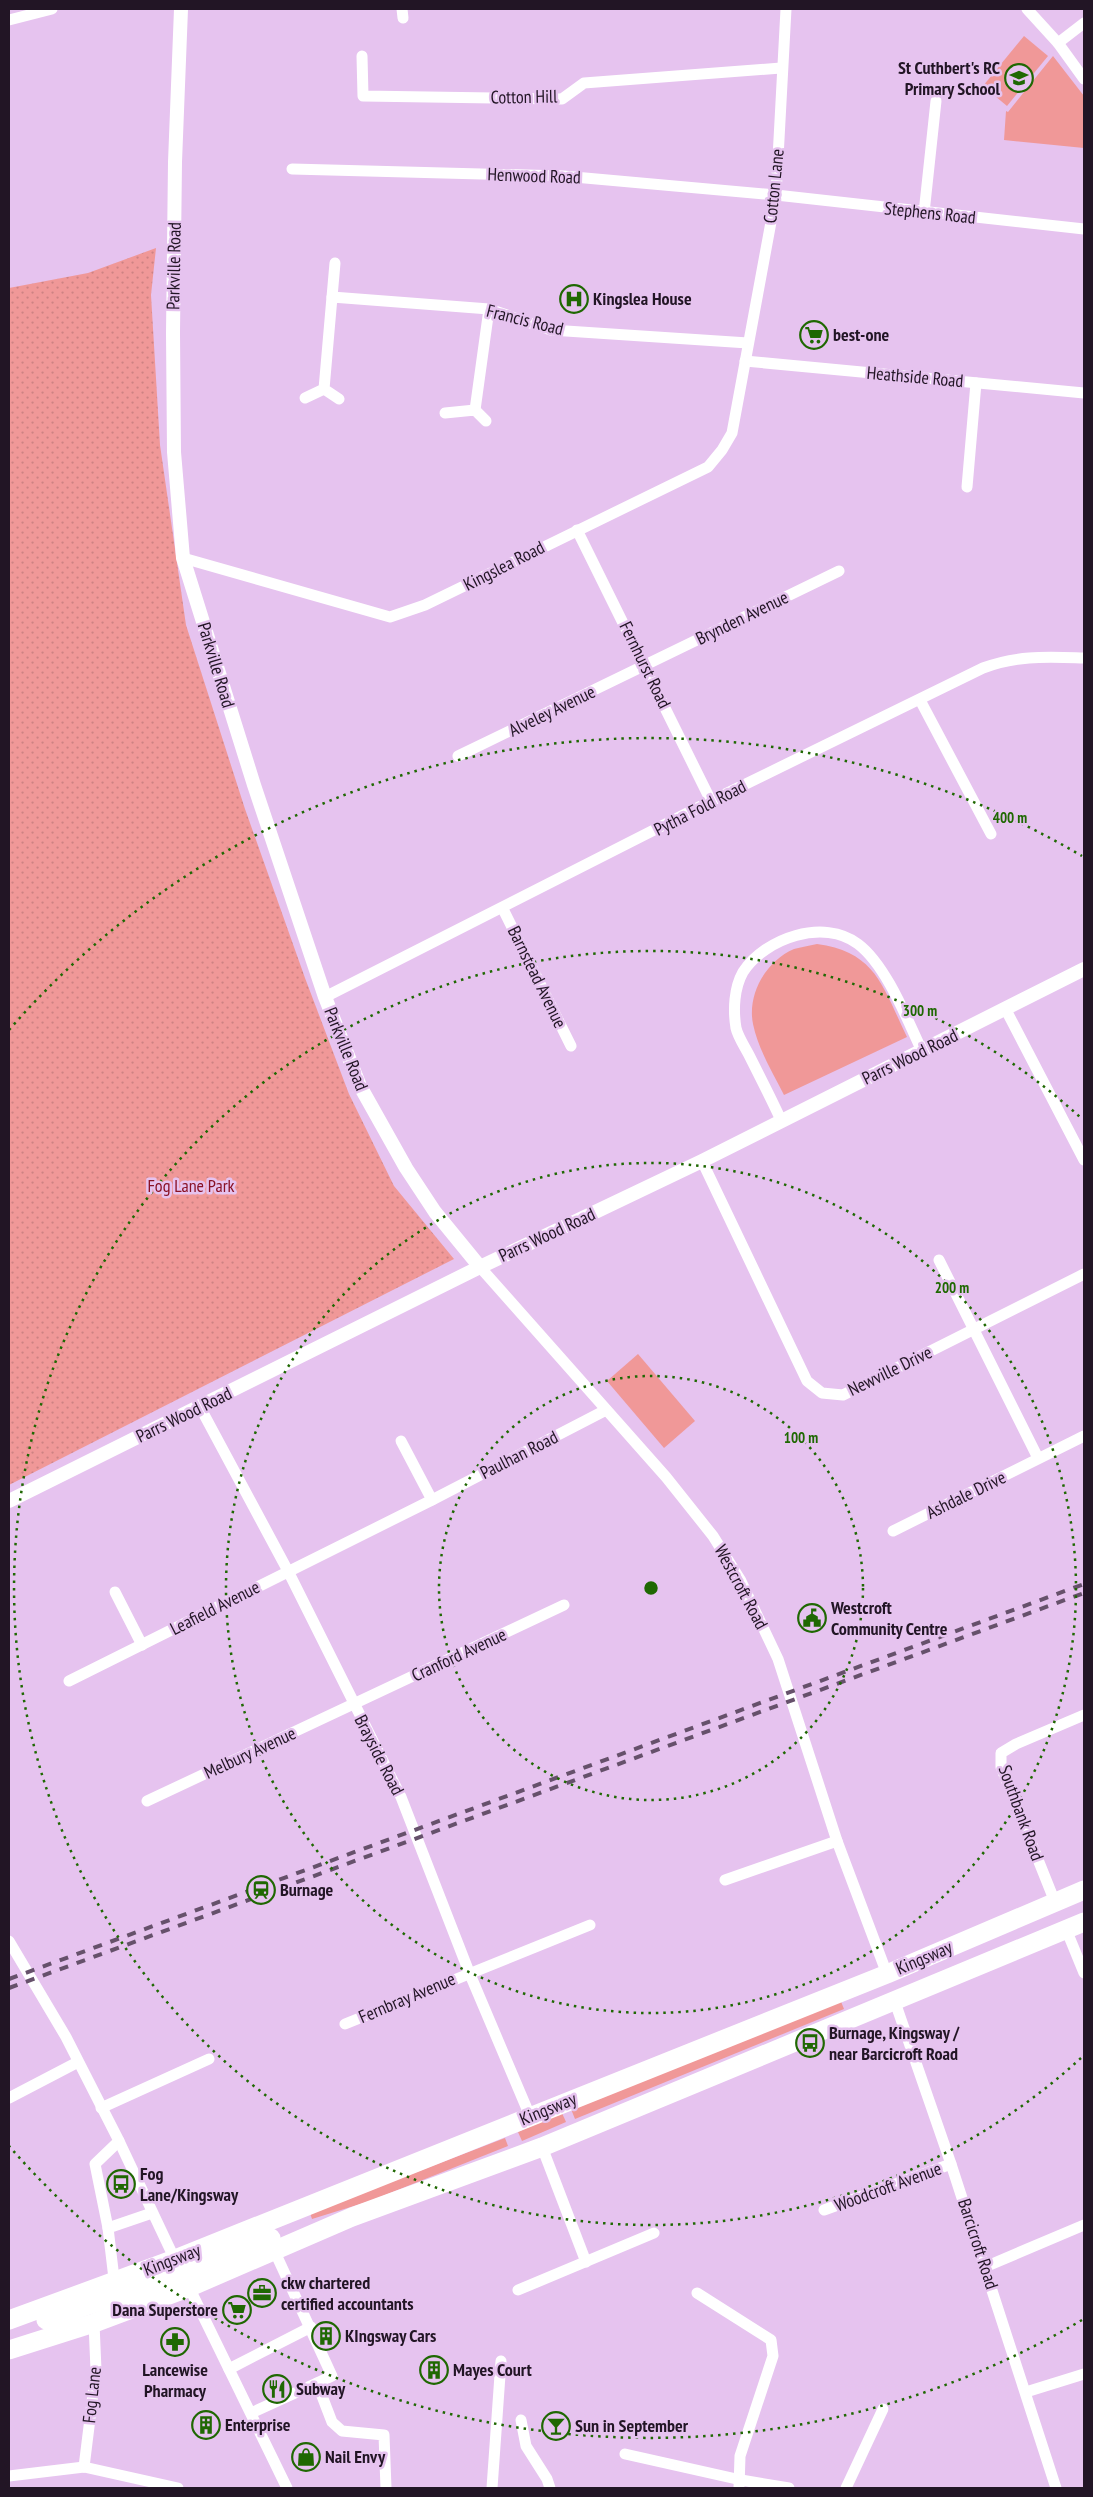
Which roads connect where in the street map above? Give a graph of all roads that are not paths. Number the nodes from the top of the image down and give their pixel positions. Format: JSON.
{"nodes":[{"id":1,"x":52,"y":9,"type":"edge"},
{"id":2,"x":180,"y":9,"type":"edge"},
{"id":3,"x":786,"y":9,"type":"edge"},
{"id":4,"x":1027,"y":9,"type":"edge"},
{"id":5,"x":9,"y":20,"type":"edge"},
{"id":6,"x":1084,"y":23,"type":"edge"},
{"id":7,"x":1058,"y":43,"type":"junction"},
{"id":8,"x":362,"y":56,"type":"dead end"},
{"id":9,"x":781,"y":68,"type":"junction"},
{"id":10,"x":1084,"y":79,"type":"edge"},
{"id":11,"x":936,"y":101,"type":"dead end"},
{"id":12,"x":292,"y":169,"type":"dead end"},
{"id":13,"x":776,"y":196,"type":"junction"},
{"id":14,"x":924,"y":213,"type":"junction"},
{"id":15,"x":1084,"y":229,"type":"edge"},
{"id":16,"x":335,"y":263,"type":"dead end"},
{"id":17,"x":332,"y":297,"type":"junction"},
{"id":18,"x":489,"y":310,"type":"junction"},
{"id":19,"x":748,"y":343,"type":"junction"},
{"id":20,"x":745,"y":361,"type":"junction"},
{"id":21,"x":976,"y":383,"type":"junction"},
{"id":22,"x":324,"y":389,"type":"junction"},
{"id":23,"x":1084,"y":393,"type":"edge"},
{"id":24,"x":305,"y":398,"type":"dead end"},
{"id":25,"x":339,"y":399,"type":"dead end"},
{"id":26,"x":475,"y":410,"type":"junction"},
{"id":27,"x":445,"y":413,"type":"dead end"},
{"id":28,"x":486,"y":421,"type":"dead end"},
{"id":29,"x":967,"y":487,"type":"dead end"},
{"id":30,"x":577,"y":530,"type":"junction"},
{"id":31,"x":183,"y":558,"type":"junction"},
{"id":32,"x":839,"y":571,"type":"dead end"},
{"id":33,"x":1084,"y":658,"type":"edge"},
{"id":34,"x":646,"y":666,"type":"junction"},
{"id":35,"x":920,"y":700,"type":"junction"},
{"id":36,"x":458,"y":756,"type":"dead end"},
{"id":37,"x":711,"y":802,"type":"junction"},
{"id":38,"x":991,"y":834,"type":"dead end"},
{"id":39,"x":503,"y":909,"type":"junction"},
{"id":40,"x":1084,"y":969,"type":"edge"},
{"id":41,"x":325,"y":997,"type":"junction"},
{"id":42,"x":1006,"y":1010,"type":"junction"},
{"id":43,"x":571,"y":1046,"type":"dead end"},
{"id":44,"x":922,"y":1051,"type":"junction"},
{"id":45,"x":781,"y":1120,"type":"junction"},
{"id":46,"x":1084,"y":1160,"type":"edge"},
{"id":47,"x":702,"y":1161,"type":"junction"},
{"id":48,"x":939,"y":1260,"type":"dead end"},
{"id":49,"x":480,"y":1267,"type":"junction"},
{"id":50,"x":1084,"y":1274,"type":"edge"},
{"id":51,"x":973,"y":1330,"type":"junction"},
{"id":52,"x":200,"y":1407,"type":"junction"},
{"id":53,"x":606,"y":1410,"type":"junction"},
{"id":54,"x":1084,"y":1436,"type":"edge"},
{"id":55,"x":401,"y":1441,"type":"dead end"},
{"id":56,"x":1038,"y":1458,"type":"junction"},
{"id":57,"x":432,"y":1500,"type":"junction"},
{"id":58,"x":9,"y":1501,"type":"edge"},
{"id":59,"x":893,"y":1531,"type":"dead end"},
{"id":60,"x":288,"y":1571,"type":"junction"},
{"id":61,"x":115,"y":1592,"type":"dead end"},
{"id":62,"x":564,"y":1606,"type":"dead end"},
{"id":63,"x":142,"y":1645,"type":"junction"},
{"id":64,"x":69,"y":1681,"type":"dead end"},
{"id":65,"x":354,"y":1706,"type":"junction"},
{"id":66,"x":1084,"y":1715,"type":"edge"},
{"id":67,"x":147,"y":1800,"type":"dead end"},
{"id":68,"x":837,"y":1841,"type":"junction"},
{"id":69,"x":725,"y":1880,"type":"dead end"},
{"id":70,"x":1084,"y":1890,"type":"edge"},
{"id":71,"x":1055,"y":1902,"type":"junction"},
{"id":72,"x":1084,"y":1922,"type":"edge"},
{"id":73,"x":590,"y":1924,"type":"dead end"},
{"id":74,"x":1066,"y":1929,"type":"junction"},
{"id":75,"x":9,"y":1942,"type":"edge"},
{"id":76,"x":469,"y":1972,"type":"junction"},
{"id":77,"x":1084,"y":1973,"type":"edge"},
{"id":78,"x":887,"y":1974,"type":"junction"},
{"id":79,"x":895,"y":2002,"type":"junction"},
{"id":80,"x":345,"y":2024,"type":"dead end"},
{"id":81,"x":209,"y":2059,"type":"dead end"},
{"id":82,"x":78,"y":2062,"type":"junction"},
{"id":83,"x":9,"y":2098,"type":"edge"},
{"id":84,"x":101,"y":2108,"type":"junction"},
{"id":85,"x":530,"y":2116,"type":"junction"},
{"id":86,"x":119,"y":2141,"type":"junction"},
{"id":87,"x":542,"y":2147,"type":"junction"},
{"id":88,"x":951,"y":2164,"type":"junction"},
{"id":89,"x":824,"y":2210,"type":"dead end"},
{"id":90,"x":152,"y":2213,"type":"junction"},
{"id":91,"x":352,"y":2217,"type":"junction"},
{"id":92,"x":1084,"y":2225,"type":"edge"},
{"id":93,"x":108,"y":2228,"type":"junction"},
{"id":94,"x":654,"y":2233,"type":"dead end"},
{"id":95,"x":274,"y":2250,"type":"junction"},
{"id":96,"x":175,"y":2259,"type":"junction"},
{"id":97,"x":586,"y":2262,"type":"junction"},
{"id":98,"x":985,"y":2267,"type":"junction"},
{"id":99,"x":190,"y":2287,"type":"junction"},
{"id":100,"x":115,"y":2288,"type":"junction"},
{"id":101,"x":518,"y":2290,"type":"dead end"},
{"id":102,"x":697,"y":2292,"type":"dead end"},
{"id":103,"x":94,"y":2323,"type":"junction"},
{"id":104,"x":311,"y":2327,"type":"junction"},
{"id":105,"x":12,"y":2336,"type":"edge"},
{"id":106,"x":501,"y":2361,"type":"dead end"},
{"id":107,"x":229,"y":2369,"type":"junction"},
{"id":108,"x":1084,"y":2374,"type":"edge"},
{"id":109,"x":317,"y":2383,"type":"junction"},
{"id":110,"x":1026,"y":2392,"type":"junction"},
{"id":111,"x":883,"y":2409,"type":"dead end"},
{"id":112,"x":251,"y":2413,"type":"junction"},
{"id":113,"x":521,"y":2420,"type":"dead end"},
{"id":114,"x":625,"y":2454,"type":"dead end"},
{"id":115,"x":84,"y":2467,"type":"junction"},
{"id":116,"x":9,"y":2476,"type":"edge"},
{"id":117,"x":740,"y":2484,"type":"edge"},
{"id":118,"x":178,"y":2488,"type":"edge"},
{"id":119,"x":287,"y":2488,"type":"edge"},
{"id":120,"x":386,"y":2488,"type":"edge"},
{"id":121,"x":492,"y":2488,"type":"edge"},
{"id":122,"x":550,"y":2488,"type":"edge"},
{"id":123,"x":789,"y":2488,"type":"edge"},
{"id":124,"x":846,"y":2488,"type":"edge"},
{"id":125,"x":1056,"y":2488,"type":"edge"}],
"edges":[{"from":1,"to":5,"type":"street"},
{"from":2,"to":31,"type":"street","name":"Parkville Road"},
{"from":3,"to":9,"type":"street","name":"Cotton Lane"},
{"from":4,"to":7,"type":"street"},
{"from":6,"to":7,"type":"street"},
{"from":7,"to":10,"type":"street"},
{"from":8,"to":9,"type":"street","name":"Cotton Hill"},
{"from":9,"to":13,"type":"street","name":"Cotton Lane"},
{"from":11,"to":14,"type":"street"},
{"from":12,"to":13,"type":"street","name":"Henwood Road"},
{"from":13,"to":14,"type":"street","name":"Stephens Road"},
{"from":13,"to":19,"type":"street","name":"Cotton Lane"},
{"from":14,"to":15,"type":"street","name":"Stephens Road"},
{"from":16,"to":17,"type":"street"},
{"from":17,"to":18,"type":"street","name":"Francis Road"},
{"from":17,"to":22,"type":"street"},
{"from":18,"to":19,"type":"street","name":"Francis Road"},
{"from":18,"to":26,"type":"street"},
{"from":19,"to":20,"type":"street","name":"Cotton Lane"},
{"from":20,"to":21,"type":"street","name":"Heathside Road"},
{"from":20,"to":30,"type":"street","name":"Kingslea Road"},
{"from":21,"to":23,"type":"street","name":"Heathside Road"},
{"from":21,"to":29,"type":"street"},
{"from":22,"to":24,"type":"street"},
{"from":22,"to":25,"type":"street"},
{"from":26,"to":27,"type":"street"},
{"from":26,"to":28,"type":"street"},
{"from":30,"to":31,"type":"street","name":"Kingslea Road"},
{"from":30,"to":34,"type":"street","name":"Fernhurst Road"},
{"from":31,"to":41,"type":"street","name":"Parkville Road"},
{"from":32,"to":34,"type":"street","name":"Brynden Avenue"},
{"from":33,"to":35,"type":"street","name":"Pytha Fold Road"},
{"from":34,"to":36,"type":"street","name":"Alveley Avenue"},
{"from":34,"to":37,"type":"street","name":"Fernhurst Road"},
{"from":35,"to":37,"type":"street","name":"Pytha Fold Road"},
{"from":35,"to":38,"type":"street"},
{"from":37,"to":39,"type":"street","name":"Pytha Fold Road"},
{"from":39,"to":41,"type":"street","name":"Pytha Fold Road"},
{"from":39,"to":43,"type":"street","name":"Barnstead Avenue"},
{"from":40,"to":42,"type":"street","name":"Parrs Wood Road"},
{"from":41,"to":49,"type":"street","name":"Parkville Road"},
{"from":42,"to":44,"type":"street","name":"Parrs Wood Road"},
{"from":42,"to":46,"type":"street"},
{"from":44,"to":45,"type":"street","name":"Parrs Wood Road"},
{"from":44,"to":45,"type":"street"},
{"from":45,"to":47,"type":"street","name":"Parrs Wood Road"},
{"from":47,"to":49,"type":"street","name":"Parrs Wood Road"},
{"from":47,"to":51,"type":"street","name":"Newville Drive"},
{"from":48,"to":51,"type":"street"},
{"from":49,"to":52,"type":"street","name":"Parrs Wood Road"},
{"from":49,"to":53,"type":"street","name":"Westcroft Road"},
{"from":50,"to":51,"type":"street","name":"Newville Drive"},
{"from":51,"to":56,"type":"street"},
{"from":52,"to":58,"type":"street","name":"Parrs Wood Road"},
{"from":52,"to":60,"type":"street","name":"Brayside Road"},
{"from":53,"to":57,"type":"street","name":"Paulhan Road"},
{"from":53,"to":68,"type":"street","name":"Westcroft Road"},
{"from":54,"to":56,"type":"street","name":"Ashdale Drive"},
{"from":55,"to":57,"type":"street"},
{"from":56,"to":59,"type":"street","name":"Ashdale Drive"},
{"from":57,"to":60,"type":"street","name":"Paulhan Road"},
{"from":60,"to":63,"type":"street","name":"Leafield Avenue"},
{"from":60,"to":65,"type":"street","name":"Brayside Road"},
{"from":61,"to":63,"type":"street"},
{"from":62,"to":65,"type":"street","name":"Cranford Avenue"},
{"from":63,"to":64,"type":"street","name":"Leafield Avenue"},
{"from":65,"to":67,"type":"street","name":"Melbury Avenue"},
{"from":65,"to":76,"type":"street","name":"Brayside Road"},
{"from":66,"to":71,"type":"street","name":"Southbank Road"},
{"from":68,"to":69,"type":"street"},
{"from":68,"to":78,"type":"street","name":"Westcroft Road"},
{"from":70,"to":71,"type":"highway","name":"Kingsway"},
{"from":71,"to":78,"type":"highway","name":"Kingsway"},
{"from":72,"to":74,"type":"highway","name":"Kingsway"},
{"from":73,"to":76,"type":"street","name":"Fernbray Avenue"},
{"from":74,"to":77,"type":"street"},
{"from":74,"to":79,"type":"highway","name":"Kingsway"},
{"from":75,"to":82,"type":"street"},
{"from":76,"to":80,"type":"street","name":"Fernbray Avenue"},
{"from":76,"to":85,"type":"street","name":"Brayside Road"},
{"from":78,"to":85,"type":"highway","name":"Kingsway"},
{"from":79,"to":87,"type":"highway","name":"Kingsway"},
{"from":79,"to":88,"type":"street","name":"Barcicroft Road"},
{"from":81,"to":84,"type":"street"},
{"from":82,"to":83,"type":"street"},
{"from":82,"to":84,"type":"street"},
{"from":84,"to":86,"type":"street"},
{"from":85,"to":96,"type":"highway","name":"Kingsway"},
{"from":86,"to":90,"type":"street"},
{"from":86,"to":93,"type":"street"},
{"from":87,"to":91,"type":"highway","name":"Kingsway"},
{"from":87,"to":97,"type":"street"},
{"from":88,"to":89,"type":"street","name":"Woodcroft Avenue"},
{"from":88,"to":98,"type":"street","name":"Barcicroft Road"},
{"from":90,"to":93,"type":"street"},
{"from":90,"to":96,"type":"street"},
{"from":91,"to":95,"type":"highway","name":"Kingsway"},
{"from":91,"to":96,"type":"highway"},
{"from":92,"to":98,"type":"street"},
{"from":93,"to":100,"type":"street"},
{"from":94,"to":97,"type":"street"},
{"from":95,"to":99,"type":"highway","name":"Kingsway"},
{"from":95,"to":104,"type":"street"},
{"from":96,"to":99,"type":"street"},
{"from":96,"to":100,"type":"highway","name":"Kingsway"},
{"from":97,"to":101,"type":"street"},
{"from":98,"to":110,"type":"street","name":"Barcicroft Road"},
{"from":99,"to":100,"type":"highway"},
{"from":99,"to":103,"type":"highway","name":"Kingsway"},
{"from":99,"to":107,"type":"street"},
{"from":100,"to":105,"type":"highway","name":"Kingsway"},
{"from":102,"to":117,"type":"street"},
{"from":103,"to":105,"type":"highway","name":"Kingsway"},
{"from":103,"to":115,"type":"street","name":"Fog Lane"},
{"from":104,"to":107,"type":"street"},
{"from":104,"to":109,"type":"street"},
{"from":106,"to":121,"type":"street"},
{"from":107,"to":112,"type":"street"},
{"from":108,"to":110,"type":"street"},
{"from":109,"to":112,"type":"street"},
{"from":109,"to":120,"type":"street"},
{"from":110,"to":125,"type":"street","name":"Barcicroft Road"},
{"from":111,"to":124,"type":"street"},
{"from":112,"to":119,"type":"street"},
{"from":113,"to":122,"type":"street"},
{"from":114,"to":117,"type":"street"},
{"from":115,"to":116,"type":"street"},
{"from":115,"to":118,"type":"street"},
{"from":117,"to":123,"type":"street"}]}
